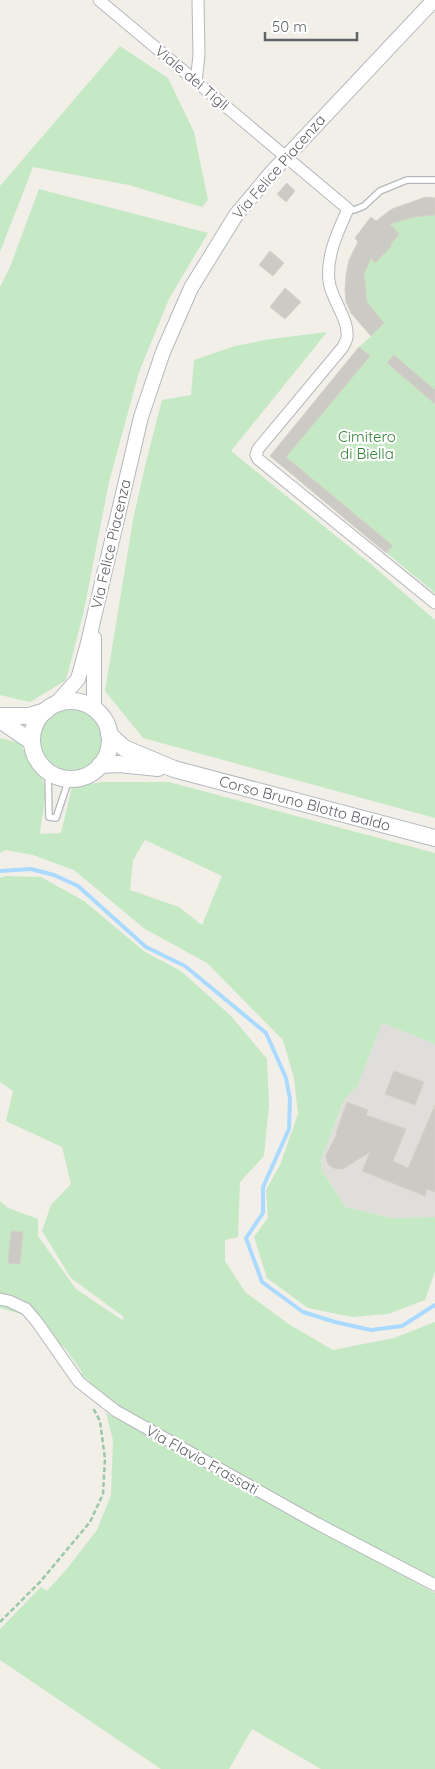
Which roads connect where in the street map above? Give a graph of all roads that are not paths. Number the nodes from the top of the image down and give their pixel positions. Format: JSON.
{"nodes":[{"id":1,"x":99,"y":0,"type":"edge"},
{"id":2,"x":198,"y":0,"type":"edge"},
{"id":3,"x":434,"y":0,"type":"edge"},
{"id":4,"x":196,"y":82,"type":"junction"},
{"id":5,"x":286,"y":156,"type":"junction"},
{"id":6,"x":435,"y":180,"type":"edge"},
{"id":7,"x":348,"y":209,"type":"junction"},
{"id":8,"x":435,"y":603,"type":"edge"},
{"id":9,"x":93,"y":620,"type":"junction"},
{"id":10,"x":50,"y":708,"type":"junction"},
{"id":11,"x":94,"y":709,"type":"junction"},
{"id":12,"x":0,"y":718,"type":"edge"},
{"id":13,"x":109,"y":734,"type":"junction"},
{"id":14,"x":32,"y":742,"type":"junction"},
{"id":15,"x":100,"y":765,"type":"junction"},
{"id":16,"x":174,"y":769,"type":"junction"},
{"id":17,"x":48,"y":771,"type":"junction"},
{"id":18,"x":69,"y":779,"type":"junction"},
{"id":19,"x":435,"y":838,"type":"edge"},
{"id":20,"x":0,"y":1299,"type":"edge"},
{"id":21,"x":435,"y":1585,"type":"edge"}],
"edges":[{"from":1,"to":4,"type":"street","name":"Viale dei Tigli"},
{"from":2,"to":4,"type":"street"},
{"from":3,"to":5,"type":"street","name":"Via Felice Piacenza"},
{"from":4,"to":5,"type":"street","name":"Viale dei Tigli"},
{"from":5,"to":7,"type":"street","name":"Viale dei Tigli"},
{"from":5,"to":9,"type":"street","name":"Via Felice Piacenza"},
{"from":6,"to":7,"type":"lane"},
{"from":7,"to":8,"type":"street"},
{"from":9,"to":10,"type":"street","name":"Via Felice Piacenza"},
{"from":9,"to":11,"type":"street","name":"Via Felice Piacenza"},
{"from":10,"to":11,"type":"main road"},
{"from":10,"to":12,"type":"main road"},
{"from":10,"to":14,"type":"main road"},
{"from":11,"to":13,"type":"main road"},
{"from":12,"to":14,"type":"main road"},
{"from":13,"to":15,"type":"main road"},
{"from":13,"to":16,"type":"main road","name":"Corso Bruno Blotto Baldo"},
{"from":14,"to":17,"type":"main road"},
{"from":15,"to":16,"type":"main road","name":"Corso Bruno Blotto Baldo"},
{"from":15,"to":18,"type":"main road"},
{"from":16,"to":19,"type":"main road","name":"Corso Bruno Blotto Baldo"},
{"from":17,"to":18,"type":"main road"},
{"from":17,"to":18,"type":"lane"},
{"from":20,"to":21,"type":"street","name":"Via Flavio Frassati"}]}
